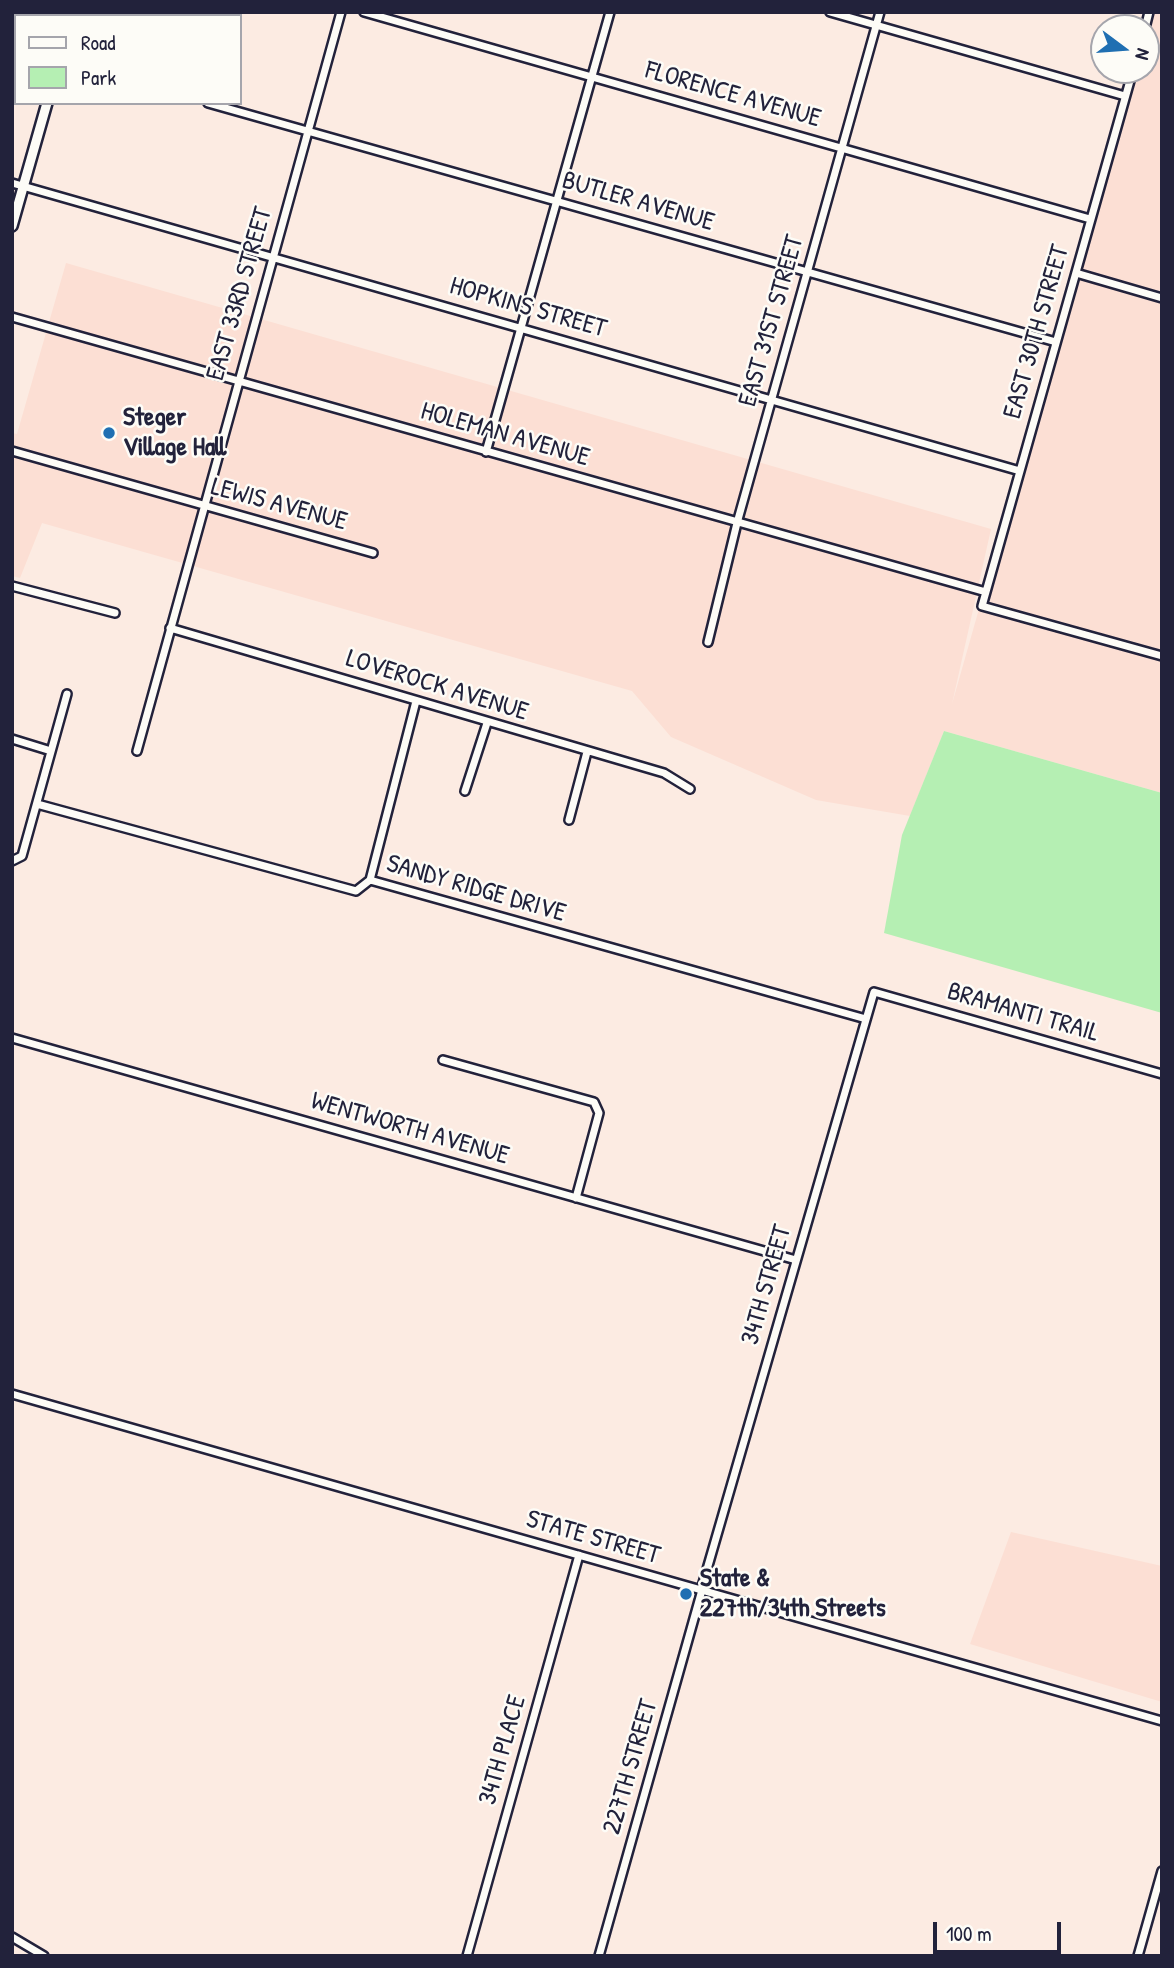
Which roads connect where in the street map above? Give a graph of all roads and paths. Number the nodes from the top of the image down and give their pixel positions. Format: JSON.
{"nodes":[{"id":1,"x":341,"y":12,"type":"edge"},
{"id":2,"x":365,"y":12,"type":"edge"},
{"id":3,"x":610,"y":12,"type":"edge"},
{"id":4,"x":830,"y":12,"type":"edge"},
{"id":5,"x":880,"y":12,"type":"edge"},
{"id":6,"x":876,"y":25,"type":"junction"},
{"id":7,"x":592,"y":77,"type":"junction"},
{"id":8,"x":1129,"y":84,"type":"edge"},
{"id":9,"x":1125,"y":96,"type":"junction"},
{"id":10,"x":46,"y":105,"type":"edge"},
{"id":11,"x":215,"y":105,"type":"edge"},
{"id":12,"x":307,"y":131,"type":"junction"},
{"id":13,"x":842,"y":148,"type":"junction"},
{"id":14,"x":12,"y":183,"type":"edge"},
{"id":15,"x":23,"y":187,"type":"junction"},
{"id":16,"x":557,"y":201,"type":"junction"},
{"id":17,"x":1090,"y":219,"type":"junction"},
{"id":18,"x":12,"y":226,"type":"edge"},
{"id":19,"x":272,"y":257,"type":"junction"},
{"id":20,"x":807,"y":272,"type":"junction"},
{"id":21,"x":1076,"y":273,"type":"junction"},
{"id":22,"x":1162,"y":298,"type":"edge"},
{"id":23,"x":12,"y":317,"type":"edge"},
{"id":24,"x":521,"y":328,"type":"junction"},
{"id":25,"x":1056,"y":342,"type":"junction"},
{"id":26,"x":237,"y":381,"type":"junction"},
{"id":27,"x":772,"y":400,"type":"junction"},
{"id":28,"x":12,"y":451,"type":"edge"},
{"id":29,"x":486,"y":452,"type":"junction"},
{"id":30,"x":1020,"y":471,"type":"junction"},
{"id":31,"x":203,"y":507,"type":"junction"},
{"id":32,"x":737,"y":523,"type":"junction"},
{"id":33,"x":373,"y":553,"type":"dead end"},
{"id":34,"x":12,"y":586,"type":"edge"},
{"id":35,"x":986,"y":592,"type":"junction"},
{"id":36,"x":115,"y":613,"type":"dead end"},
{"id":37,"x":170,"y":628,"type":"junction"},
{"id":38,"x":708,"y":642,"type":"dead end"},
{"id":39,"x":1162,"y":656,"type":"edge"},
{"id":40,"x":67,"y":694,"type":"dead end"},
{"id":41,"x":416,"y":701,"type":"junction"},
{"id":42,"x":487,"y":723,"type":"junction"},
{"id":43,"x":12,"y":739,"type":"edge"},
{"id":44,"x":51,"y":751,"type":"junction"},
{"id":45,"x":137,"y":751,"type":"dead end"},
{"id":46,"x":587,"y":752,"type":"junction"},
{"id":47,"x":690,"y":789,"type":"dead end"},
{"id":48,"x":465,"y":791,"type":"dead end"},
{"id":49,"x":37,"y":804,"type":"junction"},
{"id":50,"x":569,"y":820,"type":"dead end"},
{"id":51,"x":12,"y":861,"type":"edge"},
{"id":52,"x":370,"y":880,"type":"junction"},
{"id":53,"x":874,"y":992,"type":"joint"},
{"id":54,"x":866,"y":1019,"type":"junction"},
{"id":55,"x":12,"y":1038,"type":"edge"},
{"id":56,"x":443,"y":1060,"type":"dead end"},
{"id":57,"x":1162,"y":1074,"type":"edge"},
{"id":58,"x":576,"y":1198,"type":"junction"},
{"id":59,"x":796,"y":1260,"type":"junction"},
{"id":60,"x":12,"y":1394,"type":"edge"},
{"id":61,"x":579,"y":1555,"type":"junction"},
{"id":62,"x":702,"y":1590,"type":"junction"},
{"id":63,"x":1162,"y":1721,"type":"edge"},
{"id":64,"x":1162,"y":1871,"type":"edge"},
{"id":65,"x":13,"y":1937,"type":"edge"},
{"id":66,"x":44,"y":1956,"type":"edge"},
{"id":67,"x":467,"y":1956,"type":"edge"},
{"id":68,"x":599,"y":1956,"type":"edge"},
{"id":69,"x":1138,"y":1956,"type":"edge"}],
"edges":[{"from":1,"to":12,"type":"street","name":"EAST 33RD STREET"},
{"from":2,"to":7,"type":"street","name":"FLORENCE AVENUE"},
{"from":3,"to":7,"type":"street"},
{"from":4,"to":6,"type":"street"},
{"from":5,"to":6,"type":"street","name":"EAST 31ST STREET"},
{"from":6,"to":9,"type":"street"},
{"from":6,"to":13,"type":"street","name":"EAST 31ST STREET"},
{"from":7,"to":13,"type":"street","name":"FLORENCE AVENUE"},
{"from":7,"to":16,"type":"street"},
{"from":8,"to":9,"type":"street","name":"EAST 30TH STREET"},
{"from":9,"to":17,"type":"street","name":"EAST 30TH STREET"},
{"from":10,"to":15,"type":"street"},
{"from":11,"to":12,"type":"street","name":"BUTLER AVENUE"},
{"from":12,"to":16,"type":"street","name":"BUTLER AVENUE"},
{"from":12,"to":19,"type":"street","name":"EAST 33RD STREET"},
{"from":13,"to":17,"type":"street","name":"FLORENCE AVENUE"},
{"from":13,"to":20,"type":"street","name":"EAST 31ST STREET"},
{"from":14,"to":15,"type":"street","name":"HOPKINS STREET"},
{"from":15,"to":18,"type":"street"},
{"from":15,"to":19,"type":"street","name":"HOPKINS STREET"},
{"from":16,"to":20,"type":"street","name":"BUTLER AVENUE"},
{"from":16,"to":24,"type":"street"},
{"from":17,"to":21,"type":"street","name":"EAST 30TH STREET"},
{"from":19,"to":24,"type":"street","name":"HOPKINS STREET"},
{"from":19,"to":26,"type":"street","name":"EAST 33RD STREET"},
{"from":20,"to":25,"type":"street","name":"BUTLER AVENUE"},
{"from":20,"to":27,"type":"street","name":"EAST 31ST STREET"},
{"from":21,"to":22,"type":"street"},
{"from":21,"to":25,"type":"street","name":"EAST 30TH STREET"},
{"from":23,"to":26,"type":"street","name":"HOLEMAN AVENUE"},
{"from":24,"to":27,"type":"street","name":"HOPKINS STREET"},
{"from":24,"to":29,"type":"street"},
{"from":25,"to":30,"type":"street","name":"EAST 30TH STREET"},
{"from":26,"to":29,"type":"street","name":"HOLEMAN AVENUE"},
{"from":26,"to":31,"type":"street","name":"EAST 33RD STREET"},
{"from":27,"to":30,"type":"street","name":"HOPKINS STREET"},
{"from":27,"to":32,"type":"street","name":"EAST 31ST STREET"},
{"from":28,"to":31,"type":"street","name":"LEWIS AVENUE"},
{"from":29,"to":32,"type":"street","name":"HOLEMAN AVENUE"},
{"from":30,"to":35,"type":"street","name":"EAST 30TH STREET"},
{"from":31,"to":33,"type":"street","name":"LEWIS AVENUE"},
{"from":31,"to":37,"type":"street","name":"EAST 33RD STREET"},
{"from":32,"to":35,"type":"street","name":"HOLEMAN AVENUE"},
{"from":32,"to":38,"type":"street","name":"EAST 31ST STREET"},
{"from":34,"to":36,"type":"street"},
{"from":35,"to":39,"type":"street","name":"EAST 30TH STREET"},
{"from":37,"to":41,"type":"street","name":"LOVEROCK AVENUE"},
{"from":37,"to":45,"type":"street","name":"EAST 33RD STREET"},
{"from":40,"to":44,"type":"street"},
{"from":41,"to":42,"type":"street","name":"LOVEROCK AVENUE"},
{"from":41,"to":52,"type":"street"},
{"from":42,"to":46,"type":"street","name":"LOVEROCK AVENUE"},
{"from":42,"to":48,"type":"street"},
{"from":43,"to":44,"type":"street"},
{"from":44,"to":49,"type":"street"},
{"from":46,"to":47,"type":"street","name":"LOVEROCK AVENUE"},
{"from":46,"to":50,"type":"street"},
{"from":49,"to":51,"type":"street"},
{"from":49,"to":52,"type":"street","name":"SANDY RIDGE DRIVE"},
{"from":52,"to":54,"type":"street","name":"SANDY RIDGE DRIVE"},
{"from":53,"to":54,"type":"street","name":"34TH STREET"},
{"from":53,"to":57,"type":"street","name":"BRAMANTI TRAIL"},
{"from":54,"to":59,"type":"street","name":"34TH STREET"},
{"from":55,"to":58,"type":"street","name":"WENTWORTH AVENUE"},
{"from":56,"to":58,"type":"street"},
{"from":58,"to":59,"type":"street","name":"WENTWORTH AVENUE"},
{"from":59,"to":62,"type":"street","name":"34TH STREET"},
{"from":60,"to":61,"type":"street","name":"STATE STREET"},
{"from":61,"to":62,"type":"street","name":"STATE STREET"},
{"from":61,"to":67,"type":"street","name":"34TH PLACE"},
{"from":62,"to":63,"type":"street","name":"STATE STREET"},
{"from":62,"to":68,"type":"street","name":"227TH STREET"},
{"from":64,"to":69,"type":"street"},
{"from":65,"to":66,"type":"street"}]}
